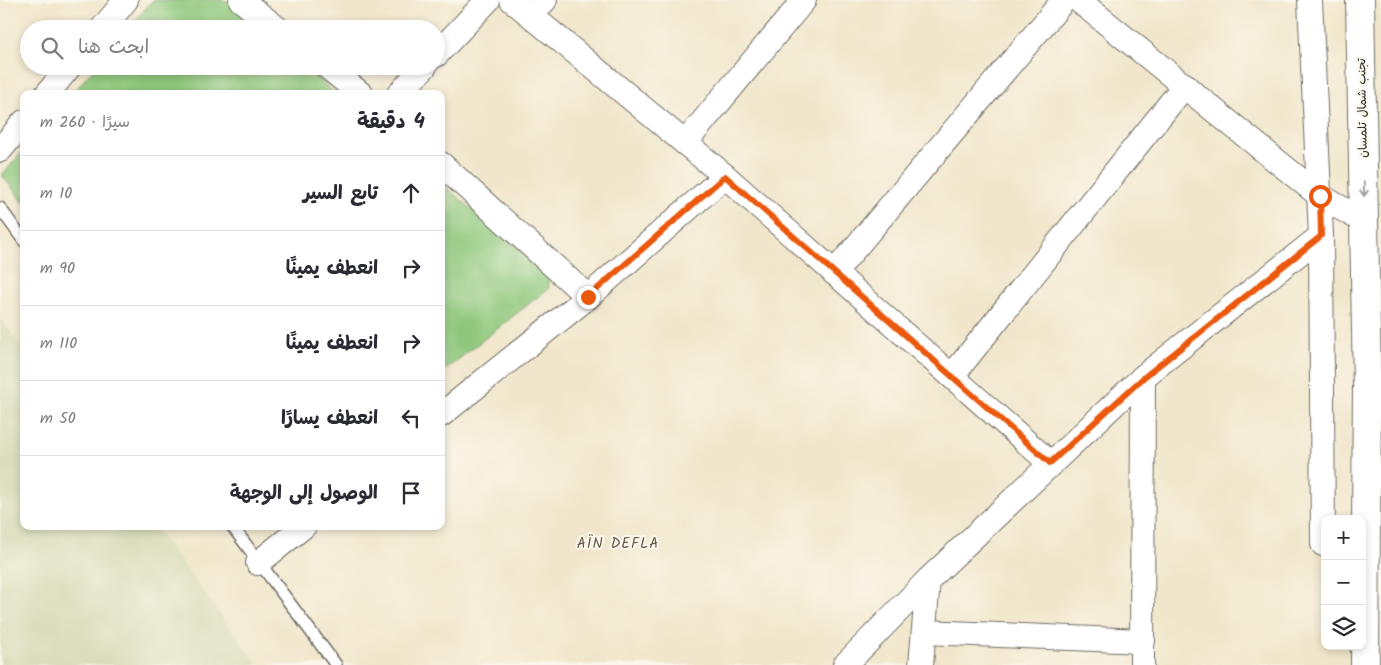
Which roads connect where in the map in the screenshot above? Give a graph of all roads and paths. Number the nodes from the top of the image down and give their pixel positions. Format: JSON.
{"nodes":[{"id":1,"x":126,"y":0,"type":"edge"},
{"id":2,"x":241,"y":0,"type":"edge"},
{"id":3,"x":488,"y":0,"type":"edge"},
{"id":4,"x":512,"y":0,"type":"edge"},
{"id":5,"x":804,"y":0,"type":"edge"},
{"id":6,"x":1064,"y":0,"type":"edge"},
{"id":7,"x":1078,"y":0,"type":"edge"},
{"id":8,"x":1310,"y":0,"type":"edge"},
{"id":9,"x":1360,"y":0,"type":"edge"},
{"id":10,"x":538,"y":8,"type":"edge"},
{"id":11,"x":109,"y":20,"type":"edge"},
{"id":12,"x":267,"y":20,"type":"edge"},
{"id":13,"x":445,"y":45,"type":"edge"},
{"id":14,"x":63,"y":75,"type":"edge"},
{"id":15,"x":337,"y":75,"type":"edge"},
{"id":16,"x":417,"y":75,"type":"edge"},
{"id":17,"x":1185,"y":85,"type":"junction"},
{"id":18,"x":50,"y":90,"type":"edge"},
{"id":19,"x":356,"y":90,"type":"edge"},
{"id":20,"x":403,"y":90,"type":"edge"},
{"id":21,"x":20,"y":127,"type":"edge"},
{"id":22,"x":685,"y":143,"type":"junction"},
{"id":23,"x":0,"y":150,"type":"edge"},
{"id":24,"x":445,"y":168,"type":"edge"},
{"id":25,"x":725,"y":176,"type":"junction"},
{"id":26,"x":1320,"y":196,"type":"junction"},
{"id":27,"x":0,"y":208,"type":"edge"},
{"id":28,"x":1364,"y":222,"type":"junction"},
{"id":29,"x":20,"y":235,"type":"edge"},
{"id":30,"x":1321,"y":236,"type":"junction"},
{"id":31,"x":834,"y":273,"type":"junction"},
{"id":32,"x":588,"y":297,"type":"junction"},
{"id":33,"x":952,"y":376,"type":"junction"},
{"id":34,"x":1143,"y":378,"type":"junction"},
{"id":35,"x":445,"y":412,"type":"edge"},
{"id":36,"x":1050,"y":463,"type":"junction"},
{"id":37,"x":1323,"y":515,"type":"edge"},
{"id":38,"x":235,"y":530,"type":"edge"},
{"id":39,"x":299,"y":530,"type":"edge"},
{"id":40,"x":258,"y":563,"type":"junction"},
{"id":41,"x":928,"y":580,"type":"junction"},
{"id":42,"x":924,"y":632,"type":"junction"},
{"id":43,"x":1143,"y":641,"type":"junction"},
{"id":44,"x":336,"y":665,"type":"edge"},
{"id":45,"x":845,"y":665,"type":"edge"},
{"id":46,"x":921,"y":665,"type":"edge"},
{"id":47,"x":1142,"y":665,"type":"edge"},
{"id":48,"x":1365,"y":665,"type":"edge"}],
"edges":[{"from":1,"to":11,"type":"street"},
{"from":2,"to":12,"type":"street"},
{"from":3,"to":13,"type":"street"},
{"from":4,"to":10,"type":"street"},
{"from":5,"to":22,"type":"street"},
{"from":6,"to":31,"type":"street"},
{"from":7,"to":17,"type":"street"},
{"from":8,"to":26,"type":"street"},
{"from":9,"to":28,"type":"highway","name":"تجنب شمال تلمسان","one_way":true},
{"from":10,"to":22,"type":"street"},
{"from":14,"to":18,"type":"street"},
{"from":15,"to":19,"type":"street"},
{"from":16,"to":20,"type":"street"},
{"from":17,"to":26,"type":"street"},
{"from":17,"to":33,"type":"street"},
{"from":21,"to":23,"type":"street"},
{"from":22,"to":25,"type":"street"},
{"from":24,"to":32,"type":"street"},
{"from":25,"to":31,"type":"street"},
{"from":25,"to":32,"type":"street"},
{"from":26,"to":28,"type":"street"},
{"from":26,"to":30,"type":"street"},
{"from":27,"to":29,"type":"lane"},
{"from":28,"to":48,"type":"highway","name":"تجنب شمال تلمسان"},
{"from":30,"to":34,"type":"street"},
{"from":30,"to":37,"type":"street"},
{"from":31,"to":33,"type":"street"},
{"from":32,"to":35,"type":"street"},
{"from":33,"to":36,"type":"street"},
{"from":34,"to":36,"type":"street"},
{"from":34,"to":43,"type":"street"},
{"from":36,"to":41,"type":"street"},
{"from":38,"to":40,"type":"lane"},
{"from":39,"to":40,"type":"street"},
{"from":40,"to":44,"type":"lane"},
{"from":41,"to":42,"type":"street"},
{"from":41,"to":45,"type":"street"},
{"from":42,"to":43,"type":"street"},
{"from":42,"to":46,"type":"street"},
{"from":43,"to":47,"type":"street"}]}
